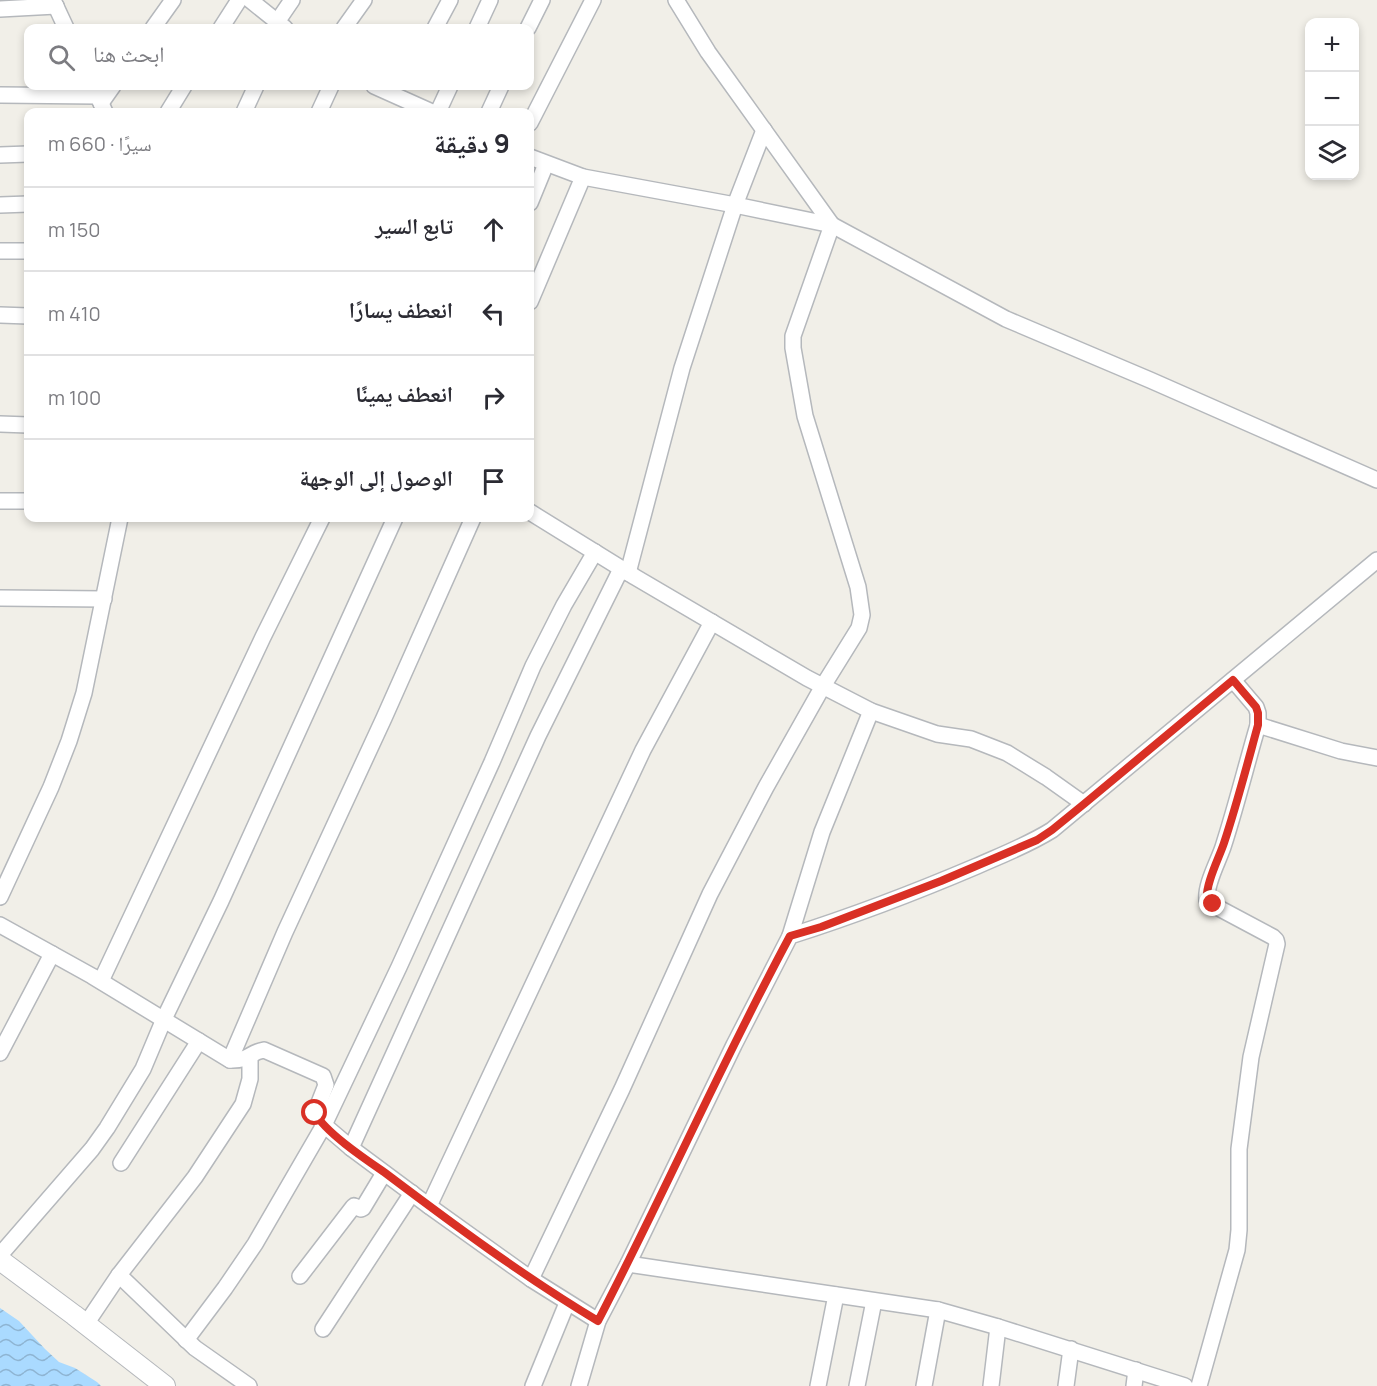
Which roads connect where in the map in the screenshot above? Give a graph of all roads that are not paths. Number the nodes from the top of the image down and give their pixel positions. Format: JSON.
{"nodes":[{"id":1,"x":173,"y":0,"type":"edge"},
{"id":2,"x":239,"y":0,"type":"edge"},
{"id":3,"x":250,"y":0,"type":"edge"},
{"id":4,"x":292,"y":0,"type":"edge"},
{"id":5,"x":364,"y":0,"type":"edge"},
{"id":6,"x":450,"y":0,"type":"edge"},
{"id":7,"x":490,"y":0,"type":"edge"},
{"id":8,"x":542,"y":0,"type":"edge"},
{"id":9,"x":593,"y":0,"type":"edge"},
{"id":10,"x":676,"y":0,"type":"edge"},
{"id":11,"x":54,"y":3,"type":"edge"},
{"id":12,"x":0,"y":9,"type":"edge"},
{"id":13,"x":64,"y":24,"type":"edge"},
{"id":14,"x":156,"y":24,"type":"edge"},
{"id":15,"x":223,"y":24,"type":"edge"},
{"id":16,"x":279,"y":24,"type":"edge"},
{"id":17,"x":284,"y":24,"type":"edge"},
{"id":18,"x":347,"y":24,"type":"edge"},
{"id":19,"x":437,"y":24,"type":"edge"},
{"id":20,"x":479,"y":24,"type":"edge"},
{"id":21,"x":530,"y":24,"type":"edge"},
{"id":22,"x":182,"y":90,"type":"edge"},
{"id":23,"x":254,"y":90,"type":"edge"},
{"id":24,"x":329,"y":90,"type":"edge"},
{"id":25,"x":448,"y":90,"type":"edge"},
{"id":26,"x":499,"y":90,"type":"edge"},
{"id":27,"x":401,"y":91,"type":"edge"},
{"id":28,"x":0,"y":95,"type":"edge"},
{"id":29,"x":99,"y":99,"type":"edge"},
{"id":30,"x":170,"y":108,"type":"edge"},
{"id":31,"x":246,"y":108,"type":"edge"},
{"id":32,"x":320,"y":108,"type":"edge"},
{"id":33,"x":426,"y":108,"type":"edge"},
{"id":34,"x":440,"y":108,"type":"edge"},
{"id":35,"x":491,"y":108,"type":"edge"},
{"id":36,"x":534,"y":115,"type":"edge"},
{"id":37,"x":764,"y":130,"type":"junction"},
{"id":38,"x":24,"y":154,"type":"edge"},
{"id":39,"x":0,"y":155,"type":"edge"},
{"id":40,"x":534,"y":159,"type":"edge"},
{"id":41,"x":546,"y":164,"type":"junction"},
{"id":42,"x":583,"y":177,"type":"junction"},
{"id":43,"x":534,"y":192,"type":"edge"},
{"id":44,"x":24,"y":204,"type":"edge"},
{"id":45,"x":0,"y":205,"type":"edge"},
{"id":46,"x":735,"y":205,"type":"junction"},
{"id":47,"x":832,"y":225,"type":"junction"},
{"id":48,"x":0,"y":251,"type":"edge"},
{"id":49,"x":24,"y":251,"type":"edge"},
{"id":50,"x":534,"y":293,"type":"edge"},
{"id":51,"x":0,"y":315,"type":"edge"},
{"id":52,"x":24,"y":315,"type":"edge"},
{"id":53,"x":0,"y":424,"type":"edge"},
{"id":54,"x":24,"y":425,"type":"edge"},
{"id":55,"x":1377,"y":480,"type":"edge"},
{"id":56,"x":0,"y":501,"type":"edge"},
{"id":57,"x":24,"y":501,"type":"edge"},
{"id":58,"x":534,"y":514,"type":"edge"},
{"id":59,"x":119,"y":522,"type":"edge"},
{"id":60,"x":320,"y":522,"type":"edge"},
{"id":61,"x":393,"y":522,"type":"edge"},
{"id":62,"x":471,"y":522,"type":"edge"},
{"id":63,"x":595,"y":552,"type":"junction"},
{"id":64,"x":1377,"y":560,"type":"edge"},
{"id":65,"x":625,"y":571,"type":"junction"},
{"id":66,"x":0,"y":598,"type":"edge"},
{"id":67,"x":104,"y":599,"type":"junction"},
{"id":68,"x":712,"y":622,"type":"junction"},
{"id":69,"x":1233,"y":680,"type":"junction"},
{"id":70,"x":823,"y":686,"type":"junction"},
{"id":71,"x":871,"y":711,"type":"junction"},
{"id":72,"x":1258,"y":725,"type":"junction"},
{"id":73,"x":1377,"y":758,"type":"edge"},
{"id":74,"x":1084,"y":804,"type":"junction"},
{"id":75,"x":0,"y":897,"type":"edge"},
{"id":76,"x":0,"y":925,"type":"edge"},
{"id":77,"x":790,"y":936,"type":"junction"},
{"id":78,"x":52,"y":954,"type":"junction"},
{"id":79,"x":101,"y":981,"type":"junction"},
{"id":80,"x":164,"y":1019,"type":"junction"},
{"id":81,"x":199,"y":1041,"type":"junction"},
{"id":82,"x":0,"y":1053,"type":"edge"},
{"id":83,"x":250,"y":1057,"type":"junction"},
{"id":84,"x":230,"y":1060,"type":"junction"},
{"id":85,"x":324,"y":1125,"type":"junction"},
{"id":86,"x":351,"y":1148,"type":"junction"},
{"id":87,"x":121,"y":1163,"type":"dead end"},
{"id":88,"x":384,"y":1173,"type":"junction"},
{"id":89,"x":411,"y":1193,"type":"junction"},
{"id":90,"x":429,"y":1206,"type":"junction"},
{"id":91,"x":0,"y":1255,"type":"edge"},
{"id":92,"x":0,"y":1260,"type":"edge"},
{"id":93,"x":628,"y":1264,"type":"junction"},
{"id":94,"x":119,"y":1275,"type":"junction"},
{"id":95,"x":300,"y":1276,"type":"dead end"},
{"id":96,"x":531,"y":1279,"type":"junction"},
{"id":97,"x":836,"y":1295,"type":"junction"},
{"id":98,"x":874,"y":1301,"type":"junction"},
{"id":99,"x":567,"y":1303,"type":"junction"},
{"id":100,"x":938,"y":1310,"type":"junction"},
{"id":101,"x":598,"y":1321,"type":"junction"},
{"id":102,"x":86,"y":1324,"type":"junction"},
{"id":103,"x":998,"y":1327,"type":"junction"},
{"id":104,"x":323,"y":1329,"type":"dead end"},
{"id":105,"x":186,"y":1340,"type":"junction"},
{"id":106,"x":1071,"y":1349,"type":"junction"},
{"id":107,"x":1136,"y":1370,"type":"junction"},
{"id":108,"x":1175,"y":1384,"type":"edge"},
{"id":109,"x":165,"y":1386,"type":"edge"},
{"id":110,"x":249,"y":1386,"type":"edge"},
{"id":111,"x":533,"y":1386,"type":"edge"},
{"id":112,"x":579,"y":1386,"type":"edge"},
{"id":113,"x":818,"y":1386,"type":"edge"},
{"id":114,"x":857,"y":1386,"type":"edge"},
{"id":115,"x":924,"y":1386,"type":"edge"},
{"id":116,"x":991,"y":1386,"type":"edge"},
{"id":117,"x":1066,"y":1386,"type":"edge"},
{"id":118,"x":1134,"y":1386,"type":"edge"},
{"id":119,"x":1199,"y":1386,"type":"edge"}],
"edges":[{"from":1,"to":14,"type":"street"},
{"from":2,"to":15,"type":"street"},
{"from":3,"to":16,"type":"street"},
{"from":4,"to":17,"type":"street"},
{"from":5,"to":18,"type":"street"},
{"from":6,"to":19,"type":"street"},
{"from":7,"to":20,"type":"street"},
{"from":8,"to":21,"type":"street"},
{"from":9,"to":36,"type":"street"},
{"from":10,"to":37,"type":"street"},
{"from":11,"to":12,"type":"street"},
{"from":11,"to":13,"type":"street"},
{"from":22,"to":30,"type":"street"},
{"from":23,"to":31,"type":"street"},
{"from":24,"to":32,"type":"street"},
{"from":25,"to":34,"type":"street"},
{"from":26,"to":35,"type":"street"},
{"from":27,"to":33,"type":"street"},
{"from":28,"to":29,"type":"street"},
{"from":37,"to":46,"type":"street"},
{"from":37,"to":47,"type":"street"},
{"from":38,"to":39,"type":"street"},
{"from":40,"to":41,"type":"street"},
{"from":41,"to":42,"type":"street"},
{"from":41,"to":43,"type":"street"},
{"from":42,"to":46,"type":"street"},
{"from":42,"to":50,"type":"street"},
{"from":44,"to":45,"type":"street"},
{"from":46,"to":47,"type":"street"},
{"from":46,"to":65,"type":"street"},
{"from":47,"to":55,"type":"street"},
{"from":47,"to":70,"type":"street"},
{"from":48,"to":49,"type":"street"},
{"from":51,"to":52,"type":"street"},
{"from":53,"to":54,"type":"street"},
{"from":56,"to":57,"type":"street"},
{"from":58,"to":63,"type":"street"},
{"from":59,"to":67,"type":"street"},
{"from":60,"to":79,"type":"street"},
{"from":61,"to":80,"type":"street"},
{"from":62,"to":84,"type":"street"},
{"from":63,"to":65,"type":"street"},
{"from":63,"to":85,"type":"street"},
{"from":64,"to":69,"type":"street"},
{"from":65,"to":68,"type":"street"},
{"from":65,"to":86,"type":"street"},
{"from":66,"to":67,"type":"street"},
{"from":67,"to":75,"type":"street"},
{"from":68,"to":70,"type":"street"},
{"from":68,"to":90,"type":"street"},
{"from":69,"to":72,"type":"street"},
{"from":69,"to":74,"type":"street"},
{"from":70,"to":71,"type":"street"},
{"from":70,"to":96,"type":"street"},
{"from":71,"to":74,"type":"street"},
{"from":71,"to":77,"type":"street"},
{"from":72,"to":73,"type":"street"},
{"from":72,"to":119,"type":"street"},
{"from":74,"to":77,"type":"street"},
{"from":76,"to":78,"type":"street"},
{"from":77,"to":93,"type":"street"},
{"from":78,"to":79,"type":"street"},
{"from":78,"to":82,"type":"street"},
{"from":79,"to":80,"type":"street"},
{"from":80,"to":81,"type":"street"},
{"from":80,"to":91,"type":"street"},
{"from":81,"to":84,"type":"street"},
{"from":81,"to":87,"type":"street"},
{"from":83,"to":84,"type":"street"},
{"from":83,"to":85,"type":"street"},
{"from":83,"to":94,"type":"street"},
{"from":85,"to":86,"type":"street"},
{"from":85,"to":105,"type":"street"},
{"from":86,"to":88,"type":"street"},
{"from":88,"to":89,"type":"street"},
{"from":88,"to":95,"type":"street"},
{"from":89,"to":90,"type":"street"},
{"from":89,"to":104,"type":"street"},
{"from":90,"to":96,"type":"street"},
{"from":92,"to":102,"type":"street"},
{"from":93,"to":97,"type":"street"},
{"from":93,"to":101,"type":"street"},
{"from":94,"to":102,"type":"street"},
{"from":94,"to":105,"type":"street"},
{"from":96,"to":99,"type":"street"},
{"from":97,"to":98,"type":"street"},
{"from":97,"to":113,"type":"street"},
{"from":98,"to":100,"type":"street"},
{"from":98,"to":114,"type":"street"},
{"from":99,"to":101,"type":"street"},
{"from":99,"to":111,"type":"street"},
{"from":100,"to":103,"type":"street"},
{"from":100,"to":115,"type":"street"},
{"from":101,"to":112,"type":"street"},
{"from":102,"to":109,"type":"street"},
{"from":103,"to":106,"type":"street"},
{"from":103,"to":116,"type":"street"},
{"from":105,"to":110,"type":"street"},
{"from":106,"to":107,"type":"street"},
{"from":106,"to":117,"type":"street"},
{"from":107,"to":108,"type":"street"},
{"from":107,"to":118,"type":"street"}]}
